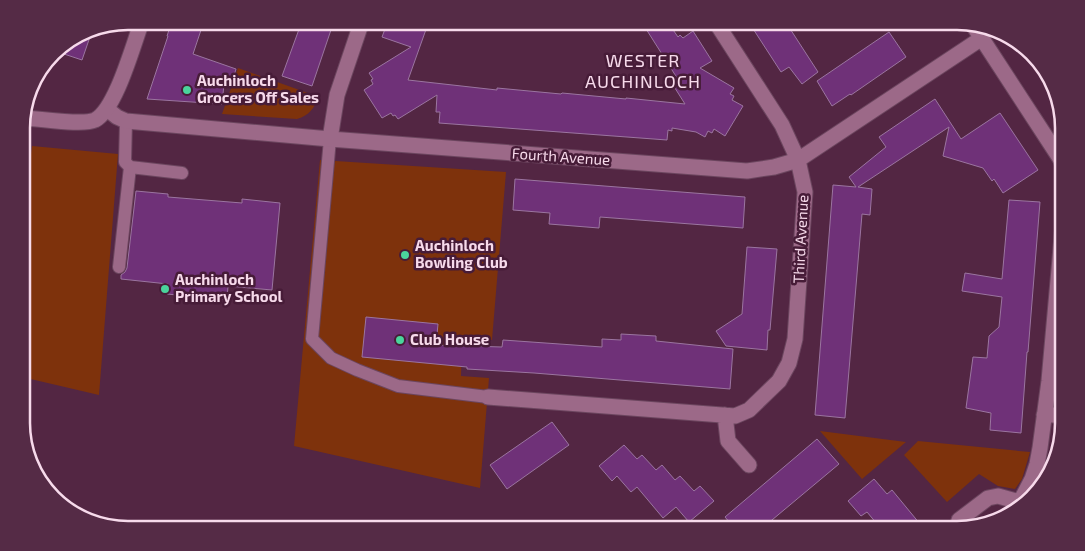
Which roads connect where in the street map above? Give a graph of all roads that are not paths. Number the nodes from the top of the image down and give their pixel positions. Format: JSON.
{"nodes":[{"id":1,"x":139,"y":30,"type":"edge"},
{"id":2,"x":359,"y":30,"type":"edge"},
{"id":3,"x":721,"y":30,"type":"edge"},
{"id":4,"x":978,"y":33,"type":"edge"},
{"id":5,"x":982,"y":38,"type":"junction"},
{"id":6,"x":107,"y":109,"type":"junction"},
{"id":7,"x":31,"y":119,"type":"edge"},
{"id":8,"x":126,"y":122,"type":"junction"},
{"id":9,"x":330,"y":139,"type":"junction"},
{"id":10,"x":1055,"y":151,"type":"edge"},
{"id":11,"x":798,"y":160,"type":"junction"},
{"id":12,"x":130,"y":167,"type":"junction"},
{"id":13,"x":182,"y":173,"type":"dead end"},
{"id":14,"x":119,"y":267,"type":"dead end"},
{"id":15,"x":1055,"y":315,"type":"edge"},
{"id":16,"x":488,"y":397,"type":"joint"},
{"id":17,"x":725,"y":415,"type":"junction"},
{"id":18,"x":1044,"y":415,"type":"junction"},
{"id":19,"x":1055,"y":415,"type":"edge"},
{"id":20,"x":749,"y":465,"type":"dead end"},
{"id":21,"x":1025,"y":494,"type":"edge"},
{"id":22,"x":1015,"y":501,"type":"edge"},
{"id":23,"x":959,"y":520,"type":"dead end"}],
"edges":[{"from":1,"to":6,"type":"street"},
{"from":2,"to":9,"type":"street"},
{"from":3,"to":11,"type":"street","name":"Third Avenue"},
{"from":4,"to":5,"type":"street"},
{"from":5,"to":10,"type":"street"},
{"from":5,"to":11,"type":"street","name":"Fourth Avenue"},
{"from":6,"to":7,"type":"street"},
{"from":6,"to":8,"type":"street","name":"Fourth Avenue"},
{"from":8,"to":9,"type":"street","name":"Fourth Avenue"},
{"from":8,"to":12,"type":"lane"},
{"from":9,"to":11,"type":"street","name":"Fourth Avenue"},
{"from":9,"to":16,"type":"lane"},
{"from":11,"to":17,"type":"street","name":"Third Avenue"},
{"from":12,"to":13,"type":"lane"},
{"from":12,"to":14,"type":"lane"},
{"from":15,"to":18,"type":"street"},
{"from":16,"to":17,"type":"street","name":"Third Avenue"},
{"from":17,"to":20,"type":"street"},
{"from":18,"to":19,"type":"street"},
{"from":18,"to":21,"type":"street"},
{"from":22,"to":23,"type":"street"}]}
